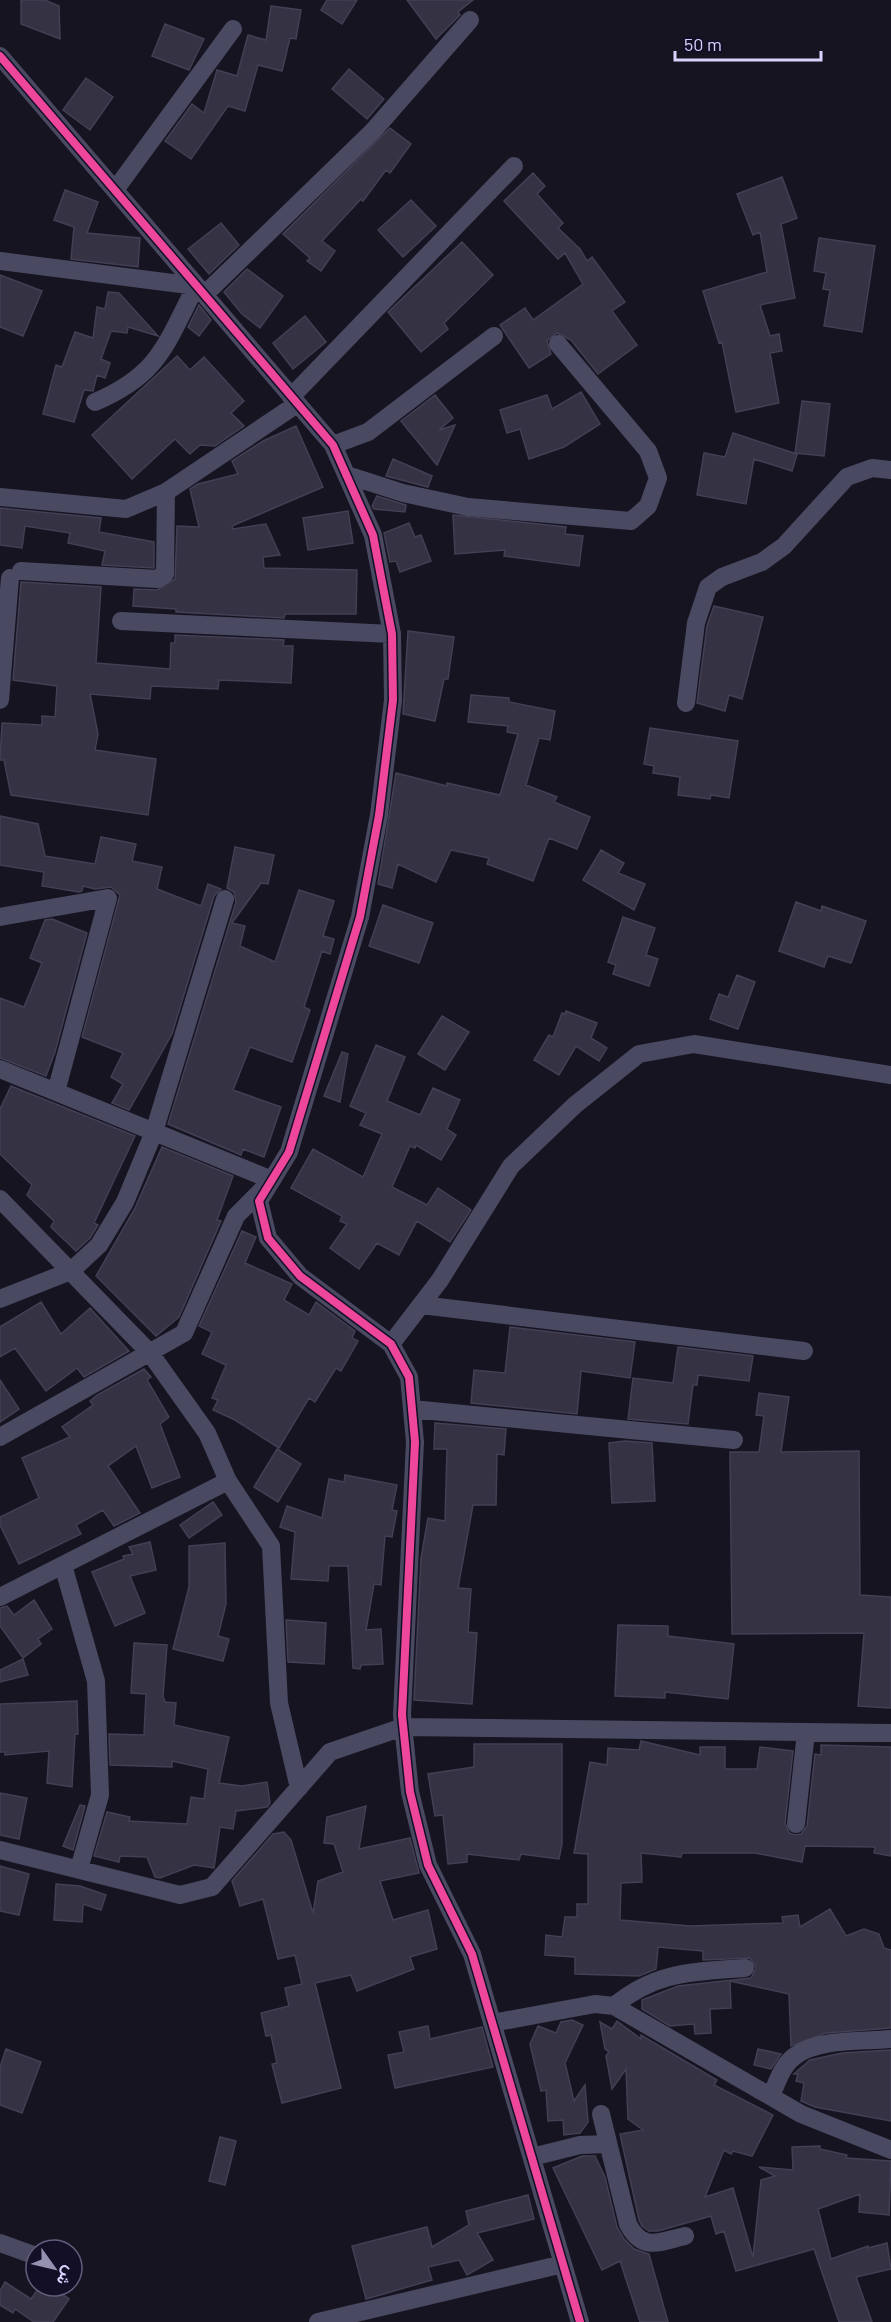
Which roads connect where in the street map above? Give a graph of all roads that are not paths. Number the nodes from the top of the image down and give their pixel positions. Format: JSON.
{"nodes":[{"id":1,"x":470,"y":20,"type":"dead end"},
{"id":2,"x":233,"y":29,"type":"dead end"},
{"id":3,"x":0,"y":56,"type":"edge"},
{"id":4,"x":514,"y":166,"type":"dead end"},
{"id":5,"x":114,"y":190,"type":"junction"},
{"id":6,"x":0,"y":261,"type":"edge"},
{"id":7,"x":200,"y":291,"type":"junction"},
{"id":8,"x":494,"y":336,"type":"dead end"},
{"id":9,"x":558,"y":344,"type":"dead end"},
{"id":10,"x":294,"y":401,"type":"junction"},
{"id":11,"x":95,"y":402,"type":"dead end"},
{"id":12,"x":333,"y":445,"type":"junction"},
{"id":13,"x":891,"y":470,"type":"edge"},
{"id":14,"x":346,"y":475,"type":"junction"},
{"id":15,"x":166,"y":492,"type":"junction"},
{"id":16,"x":0,"y":497,"type":"edge"},
{"id":17,"x":121,"y":621,"type":"dead end"},
{"id":18,"x":392,"y":634,"type":"junction"},
{"id":19,"x":0,"y":700,"type":"edge"},
{"id":20,"x":686,"y":703,"type":"dead end"},
{"id":21,"x":225,"y":899,"type":"dead end"},
{"id":22,"x":0,"y":917,"type":"edge"},
{"id":23,"x":0,"y":1069,"type":"edge"},
{"id":24,"x":891,"y":1075,"type":"edge"},
{"id":25,"x":56,"y":1092,"type":"junction"},
{"id":26,"x":154,"y":1132,"type":"junction"},
{"id":27,"x":272,"y":1180,"type":"junction"},
{"id":28,"x":0,"y":1199,"type":"edge"},
{"id":29,"x":71,"y":1271,"type":"junction"},
{"id":30,"x":0,"y":1299,"type":"edge"},
{"id":31,"x":421,"y":1305,"type":"junction"},
{"id":32,"x":390,"y":1344,"type":"junction"},
{"id":33,"x":804,"y":1351,"type":"dead end"},
{"id":34,"x":150,"y":1353,"type":"junction"},
{"id":35,"x":412,"y":1409,"type":"junction"},
{"id":36,"x":0,"y":1437,"type":"edge"},
{"id":37,"x":734,"y":1440,"type":"dead end"},
{"id":38,"x":228,"y":1480,"type":"junction"},
{"id":39,"x":63,"y":1565,"type":"junction"},
{"id":40,"x":0,"y":1597,"type":"edge"},
{"id":41,"x":403,"y":1727,"type":"junction"},
{"id":42,"x":806,"y":1732,"type":"junction"},
{"id":43,"x":891,"y":1733,"type":"edge"},
{"id":44,"x":299,"y":1788,"type":"junction"},
{"id":45,"x":796,"y":1824,"type":"dead end"},
{"id":46,"x":0,"y":1850,"type":"edge"},
{"id":47,"x":80,"y":1869,"type":"junction"},
{"id":48,"x":745,"y":1968,"type":"dead end"},
{"id":49,"x":614,"y":2006,"type":"junction"},
{"id":50,"x":492,"y":2023,"type":"junction"},
{"id":51,"x":891,"y":2039,"type":"edge"},
{"id":52,"x":771,"y":2096,"type":"junction"},
{"id":53,"x":601,"y":2115,"type":"dead end"},
{"id":54,"x":608,"y":2144,"type":"junction"},
{"id":55,"x":891,"y":2150,"type":"edge"},
{"id":56,"x":532,"y":2157,"type":"junction"},
{"id":57,"x":685,"y":2236,"type":"dead end"},
{"id":58,"x":0,"y":2243,"type":"edge"},
{"id":59,"x":24,"y":2252,"type":"edge"},
{"id":60,"x":563,"y":2264,"type":"junction"},
{"id":61,"x":318,"y":2322,"type":"edge"},
{"id":62,"x":580,"y":2322,"type":"edge"}],
"edges":[{"from":1,"to":7,"type":"street"},
{"from":2,"to":5,"type":"street"},
{"from":3,"to":5,"type":"street"},
{"from":4,"to":10,"type":"street"},
{"from":5,"to":7,"type":"street"},
{"from":6,"to":7,"type":"street"},
{"from":7,"to":10,"type":"street"},
{"from":7,"to":11,"type":"street"},
{"from":8,"to":12,"type":"street"},
{"from":9,"to":14,"type":"street"},
{"from":10,"to":12,"type":"street"},
{"from":10,"to":15,"type":"street"},
{"from":12,"to":14,"type":"street"},
{"from":13,"to":20,"type":"street"},
{"from":14,"to":18,"type":"street"},
{"from":15,"to":16,"type":"street"},
{"from":15,"to":19,"type":"street"},
{"from":17,"to":18,"type":"street"},
{"from":18,"to":27,"type":"street"},
{"from":21,"to":26,"type":"street"},
{"from":22,"to":25,"type":"street"},
{"from":23,"to":25,"type":"street"},
{"from":24,"to":31,"type":"street"},
{"from":25,"to":26,"type":"street"},
{"from":26,"to":27,"type":"street"},
{"from":26,"to":29,"type":"street"},
{"from":27,"to":32,"type":"street"},
{"from":27,"to":34,"type":"street"},
{"from":28,"to":29,"type":"street"},
{"from":29,"to":30,"type":"street"},
{"from":29,"to":34,"type":"street"},
{"from":31,"to":32,"type":"street"},
{"from":31,"to":33,"type":"street"},
{"from":32,"to":35,"type":"street"},
{"from":34,"to":36,"type":"street"},
{"from":34,"to":38,"type":"street"},
{"from":35,"to":37,"type":"street"},
{"from":35,"to":41,"type":"street"},
{"from":38,"to":39,"type":"street"},
{"from":38,"to":44,"type":"street"},
{"from":39,"to":40,"type":"street"},
{"from":39,"to":47,"type":"street"},
{"from":41,"to":42,"type":"street"},
{"from":41,"to":44,"type":"street"},
{"from":41,"to":50,"type":"street"},
{"from":42,"to":43,"type":"street"},
{"from":42,"to":45,"type":"street"},
{"from":44,"to":47,"type":"street"},
{"from":46,"to":47,"type":"street"},
{"from":48,"to":49,"type":"street"},
{"from":49,"to":50,"type":"street"},
{"from":49,"to":52,"type":"street"},
{"from":50,"to":56,"type":"street"},
{"from":51,"to":52,"type":"street"},
{"from":52,"to":55,"type":"street"},
{"from":53,"to":54,"type":"street"},
{"from":54,"to":56,"type":"street"},
{"from":54,"to":57,"type":"street"},
{"from":56,"to":60,"type":"street"},
{"from":58,"to":59,"type":"street"},
{"from":60,"to":61,"type":"street"},
{"from":60,"to":62,"type":"street"}]}
